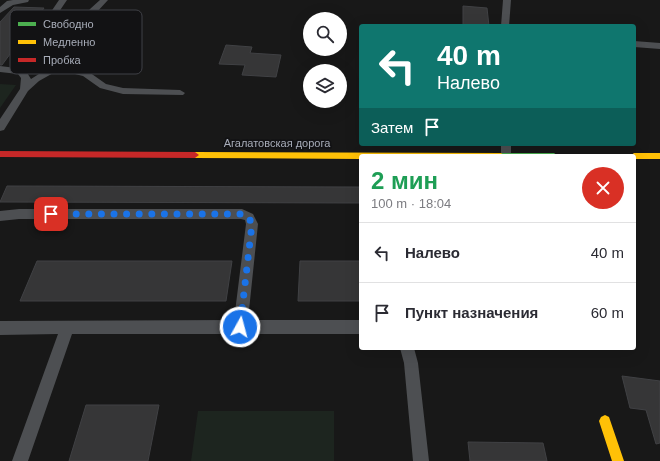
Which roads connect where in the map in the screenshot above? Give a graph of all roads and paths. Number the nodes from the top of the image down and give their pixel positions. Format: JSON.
{"nodes":[{"id":1,"x":25,"y":0,"type":"edge"},
{"id":2,"x":63,"y":0,"type":"edge"},
{"id":3,"x":104,"y":0,"type":"edge"},
{"id":4,"x":507,"y":0,"type":"edge"},
{"id":5,"x":56,"y":10,"type":"edge"},
{"id":6,"x":94,"y":10,"type":"edge"},
{"id":7,"x":0,"y":12,"type":"edge"},
{"id":8,"x":505,"y":24,"type":"edge"},
{"id":9,"x":636,"y":44,"type":"edge"},
{"id":10,"x":660,"y":46,"type":"edge"},
{"id":11,"x":0,"y":69,"type":"edge"},
{"id":12,"x":10,"y":70,"type":"edge"},
{"id":13,"x":23,"y":74,"type":"edge"},
{"id":14,"x":44,"y":74,"type":"edge"},
{"id":15,"x":86,"y":74,"type":"edge"},
{"id":16,"x":25,"y":89,"type":"junction"},
{"id":17,"x":180,"y":94,"type":"dead end"},
{"id":18,"x":0,"y":127,"type":"edge"},
{"id":19,"x":0,"y":154,"type":"edge"},
{"id":20,"x":359,"y":155,"type":"edge"},
{"id":21,"x":636,"y":156,"type":"edge"},
{"id":22,"x":660,"y":156,"type":"edge"},
{"id":23,"x":0,"y":216,"type":"edge"},
{"id":24,"x":67,"y":327,"type":"junction"},
{"id":25,"x":240,"y":327,"type":"junction"},
{"id":26,"x":359,"y":327,"type":"edge"},
{"id":27,"x":0,"y":328,"type":"edge"},
{"id":28,"x":408,"y":350,"type":"edge"},
{"id":29,"x":605,"y":421,"type":"dead end"},
{"id":30,"x":20,"y":461,"type":"edge"},
{"id":31,"x":421,"y":461,"type":"edge"},
{"id":32,"x":618,"y":461,"type":"edge"}],
"edges":[{"from":1,"to":7,"type":"lane"},
{"from":2,"to":5,"type":"lane"},
{"from":3,"to":6,"type":"lane"},
{"from":4,"to":8,"type":"lane"},
{"from":9,"to":10,"type":"lane"},
{"from":11,"to":12,"type":"lane"},
{"from":13,"to":16,"type":"lane"},
{"from":14,"to":16,"type":"lane"},
{"from":15,"to":17,"type":"lane"},
{"from":16,"to":18,"type":"lane"},
{"from":19,"to":20,"type":"main road","name":"Агалатовская дорога"},
{"from":21,"to":22,"type":"main road"},
{"from":23,"to":25,"type":"lane"},
{"from":24,"to":25,"type":"lane"},
{"from":24,"to":27,"type":"lane"},
{"from":24,"to":30,"type":"lane"},
{"from":25,"to":26,"type":"lane"},
{"from":28,"to":31,"type":"lane"},
{"from":29,"to":32,"type":"main road"}]}
